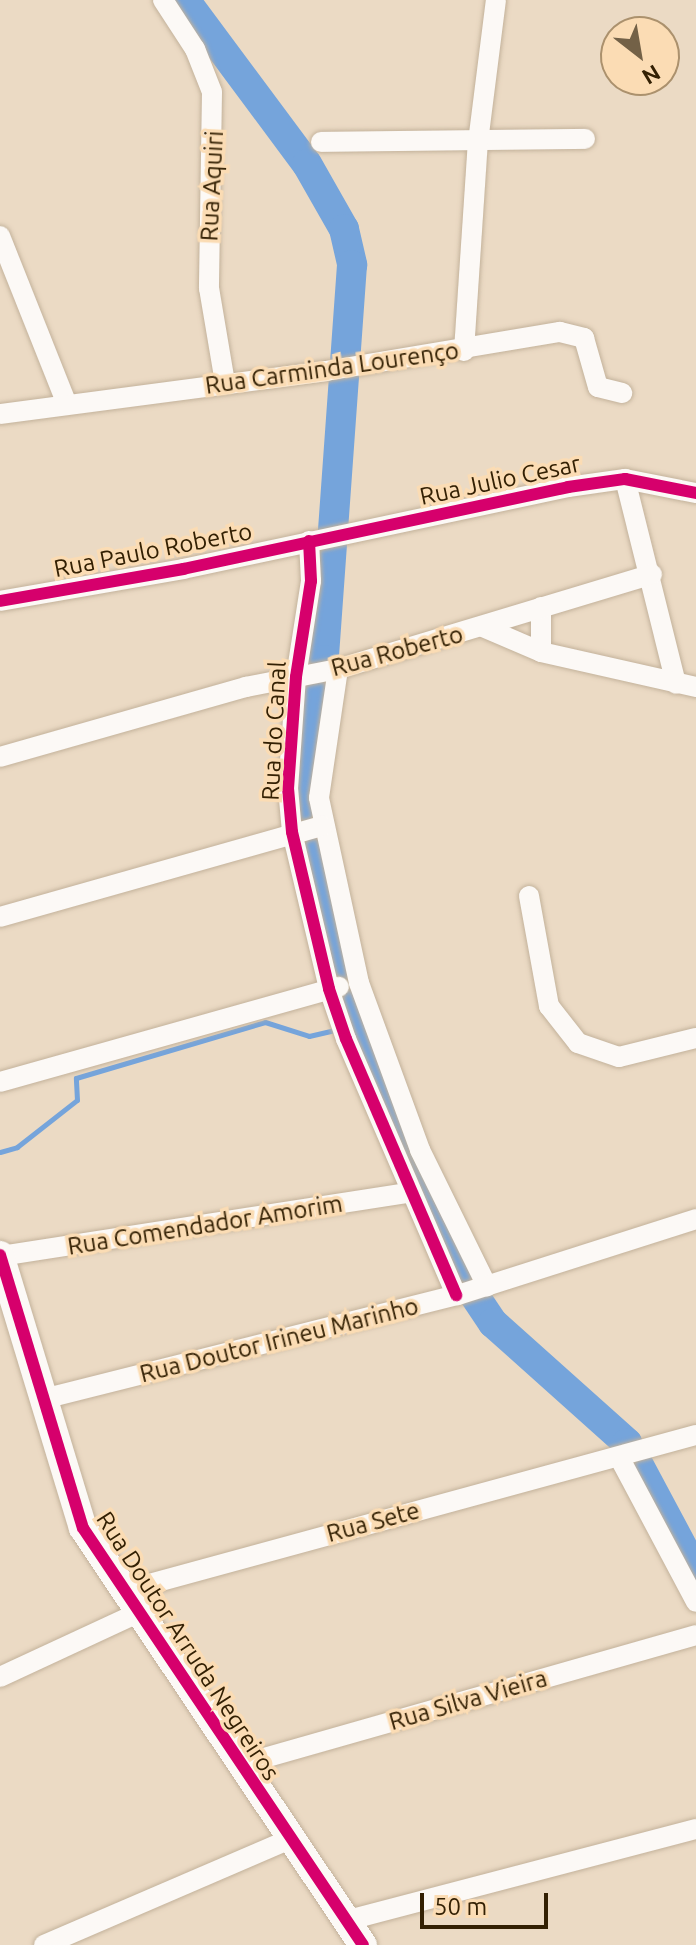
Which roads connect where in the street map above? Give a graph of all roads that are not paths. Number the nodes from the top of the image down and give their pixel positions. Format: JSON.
{"nodes":[{"id":1,"x":163,"y":0,"type":"edge"},
{"id":2,"x":496,"y":0,"type":"edge"},
{"id":3,"x":585,"y":139,"type":"dead end"},
{"id":4,"x":321,"y":142,"type":"dead end"},
{"id":5,"x":478,"y":142,"type":"junction"},
{"id":6,"x":0,"y":236,"type":"edge"},
{"id":7,"x":464,"y":351,"type":"junction"},
{"id":8,"x":225,"y":383,"type":"junction"},
{"id":9,"x":622,"y":393,"type":"dead end"},
{"id":10,"x":66,"y":402,"type":"junction"},
{"id":11,"x":0,"y":414,"type":"edge"},
{"id":12,"x":625,"y":479,"type":"junction"},
{"id":13,"x":696,"y":493,"type":"edge"},
{"id":14,"x":311,"y":541,"type":"junction"},
{"id":15,"x":652,"y":574,"type":"junction"},
{"id":16,"x":0,"y":601,"type":"edge"},
{"id":17,"x":541,"y":607,"type":"junction"},
{"id":18,"x":483,"y":627,"type":"junction"},
{"id":19,"x":541,"y":652,"type":"junction"},
{"id":20,"x":334,"y":670,"type":"junction"},
{"id":21,"x":298,"y":676,"type":"junction"},
{"id":22,"x":686,"y":685,"type":"edge"},
{"id":23,"x":0,"y":757,"type":"edge"},
{"id":24,"x":320,"y":827,"type":"junction"},
{"id":25,"x":294,"y":832,"type":"junction"},
{"id":26,"x":529,"y":896,"type":"dead end"},
{"id":27,"x":0,"y":917,"type":"edge"},
{"id":28,"x":358,"y":983,"type":"junction"},
{"id":29,"x":329,"y":988,"type":"junction"},
{"id":30,"x":696,"y":1038,"type":"edge"},
{"id":31,"x":0,"y":1082,"type":"edge"},
{"id":32,"x":409,"y":1193,"type":"junction"},
{"id":33,"x":696,"y":1219,"type":"edge"},
{"id":34,"x":0,"y":1256,"type":"edge"},
{"id":35,"x":485,"y":1287,"type":"junction"},
{"id":36,"x":457,"y":1295,"type":"junction"},
{"id":37,"x":43,"y":1399,"type":"junction"},
{"id":38,"x":696,"y":1435,"type":"edge"},
{"id":39,"x":621,"y":1456,"type":"junction"},
{"id":40,"x":131,"y":1602,"type":"junction"},
{"id":41,"x":696,"y":1602,"type":"edge"},
{"id":42,"x":696,"y":1635,"type":"edge"},
{"id":43,"x":0,"y":1677,"type":"edge"},
{"id":44,"x":240,"y":1765,"type":"junction"},
{"id":45,"x":696,"y":1829,"type":"edge"},
{"id":46,"x":288,"y":1840,"type":"junction"},
{"id":47,"x":345,"y":1921,"type":"junction"},
{"id":48,"x":44,"y":1945,"type":"edge"},
{"id":49,"x":363,"y":1945,"type":"edge"}],
"edges":[{"from":1,"to":8,"type":"street","name":"Rua Aquiri"},
{"from":2,"to":5,"type":"street"},
{"from":3,"to":5,"type":"street"},
{"from":4,"to":5,"type":"street"},
{"from":5,"to":7,"type":"street"},
{"from":6,"to":10,"type":"street"},
{"from":7,"to":8,"type":"street","name":"Rua Carminda Lourenço"},
{"from":7,"to":9,"type":"street","name":"Rua Carminda Lourenço"},
{"from":8,"to":10,"type":"street","name":"Rua Carminda Lourenço"},
{"from":10,"to":11,"type":"street","name":"Rua Carminda Lourenço"},
{"from":12,"to":13,"type":"street","name":"Rua Julio Cesar"},
{"from":12,"to":14,"type":"street","name":"Rua Julio Cesar"},
{"from":12,"to":15,"type":"street"},
{"from":14,"to":16,"type":"street","name":"Rua Paulo Roberto"},
{"from":14,"to":21,"type":"street","name":"Rua do Canal"},
{"from":15,"to":17,"type":"street","name":"Rua Roberto"},
{"from":15,"to":22,"type":"street"},
{"from":17,"to":18,"type":"street","name":"Rua Roberto"},
{"from":17,"to":19,"type":"street"},
{"from":18,"to":19,"type":"street"},
{"from":18,"to":20,"type":"street","name":"Rua Roberto"},
{"from":19,"to":22,"type":"street"},
{"from":20,"to":21,"type":"street","name":"Rua Roberto"},
{"from":20,"to":24,"type":"street"},
{"from":21,"to":23,"type":"street","name":"Rua Roberto"},
{"from":21,"to":25,"type":"street","name":"Rua do Canal"},
{"from":24,"to":25,"type":"street"},
{"from":24,"to":28,"type":"street"},
{"from":25,"to":27,"type":"street"},
{"from":25,"to":29,"type":"street","name":"Rua do Canal"},
{"from":26,"to":30,"type":"street"},
{"from":28,"to":29,"type":"street"},
{"from":28,"to":35,"type":"street"},
{"from":29,"to":31,"type":"street"},
{"from":29,"to":32,"type":"street","name":"Rua do Canal"},
{"from":32,"to":34,"type":"street","name":"Rua Comendador Amorim"},
{"from":32,"to":36,"type":"street","name":"Rua do Canal"},
{"from":33,"to":35,"type":"street","name":"Rua Doutor Irineu Marinho"},
{"from":34,"to":37,"type":"street","name":"Rua Doutor Arruda Negreiros"},
{"from":35,"to":36,"type":"street","name":"Rua Doutor Irineu Marinho"},
{"from":36,"to":37,"type":"street","name":"Rua Doutor Irineu Marinho"},
{"from":37,"to":40,"type":"street","name":"Rua Doutor Arruda Negreiros"},
{"from":38,"to":39,"type":"street","name":"Rua Sete"},
{"from":39,"to":40,"type":"street","name":"Rua Sete"},
{"from":39,"to":41,"type":"street"},
{"from":40,"to":43,"type":"street","name":"Rua Sete"},
{"from":40,"to":44,"type":"street","name":"Rua Doutor Arruda Negreiros"},
{"from":42,"to":44,"type":"street","name":"Rua Silva Vieira"},
{"from":44,"to":46,"type":"street","name":"Rua Doutor Arruda Negreiros"},
{"from":45,"to":47,"type":"street"},
{"from":46,"to":47,"type":"street","name":"Rua Doutor Arruda Negreiros"},
{"from":46,"to":48,"type":"street"},
{"from":47,"to":49,"type":"street","name":"Rua Doutor Arruda Negreiros"}]}
